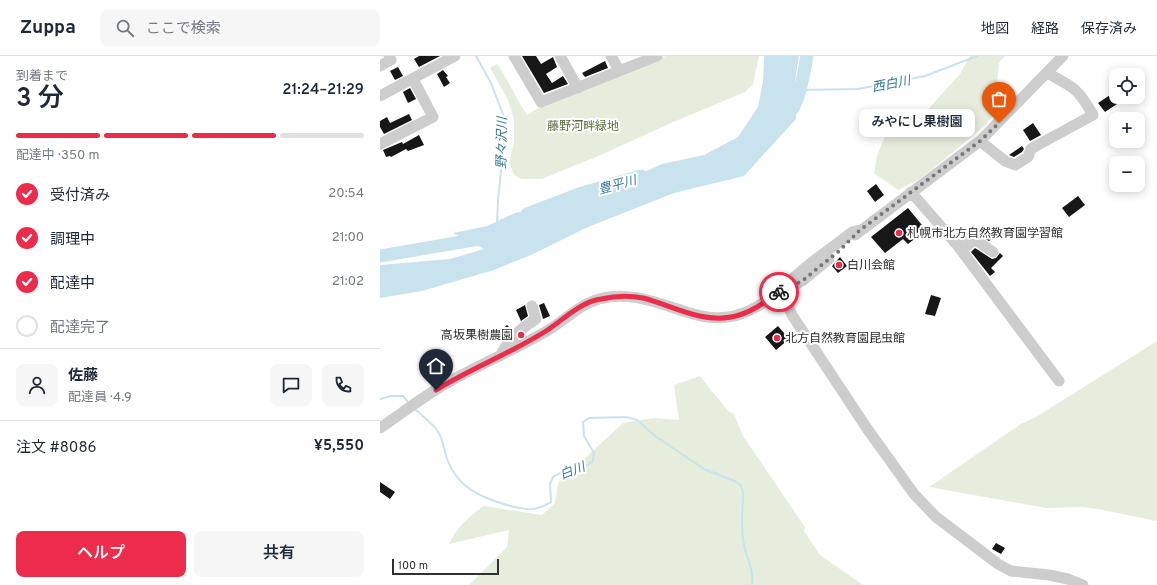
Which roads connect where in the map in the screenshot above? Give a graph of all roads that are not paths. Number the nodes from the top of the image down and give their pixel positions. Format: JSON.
{"nodes":[{"id":1,"x":389,"y":56,"type":"edge"},
{"id":2,"x":455,"y":56,"type":"edge"},
{"id":3,"x":514,"y":56,"type":"edge"},
{"id":4,"x":560,"y":56,"type":"edge"},
{"id":5,"x":611,"y":56,"type":"edge"},
{"id":6,"x":657,"y":56,"type":"edge"},
{"id":7,"x":1063,"y":56,"type":"edge"},
{"id":8,"x":380,"y":66,"type":"edge"},
{"id":9,"x":619,"y":70,"type":"junction"},
{"id":10,"x":1047,"y":73,"type":"junction"},
{"id":11,"x":413,"y":79,"type":"junction"},
{"id":12,"x":578,"y":88,"type":"junction"},
{"id":13,"x":380,"y":96,"type":"edge"},
{"id":14,"x":980,"y":141,"type":"junction"},
{"id":15,"x":380,"y":144,"type":"edge"},
{"id":16,"x":911,"y":192,"type":"junction"},
{"id":17,"x":972,"y":241,"type":"junction"},
{"id":18,"x":954,"y":242,"type":"junction"},
{"id":19,"x":962,"y":251,"type":"junction"},
{"id":20,"x":993,"y":252,"type":"dead end"},
{"id":21,"x":782,"y":290,"type":"junction"},
{"id":22,"x":532,"y":306,"type":"dead end"},
{"id":23,"x":500,"y":356,"type":"junction"},
{"id":24,"x":1059,"y":381,"type":"dead end"},
{"id":25,"x":380,"y":428,"type":"edge"},
{"id":26,"x":1084,"y":585,"type":"edge"}],
"edges":[{"from":1,"to":8,"type":"street"},
{"from":2,"to":11,"type":"street"},
{"from":3,"to":12,"type":"street"},
{"from":4,"to":12,"type":"street"},
{"from":5,"to":9,"type":"street"},
{"from":6,"to":9,"type":"street"},
{"from":7,"to":10,"type":"street"},
{"from":9,"to":12,"type":"street"},
{"from":10,"to":14,"type":"street"},
{"from":10,"to":14,"type":"street"},
{"from":11,"to":13,"type":"street"},
{"from":11,"to":15,"type":"street"},
{"from":14,"to":16,"type":"street"},
{"from":16,"to":18,"type":"street"},
{"from":16,"to":21,"type":"street"},
{"from":17,"to":18,"type":"street"},
{"from":17,"to":19,"type":"street"},
{"from":17,"to":20,"type":"street"},
{"from":18,"to":19,"type":"street"},
{"from":19,"to":24,"type":"street"},
{"from":21,"to":23,"type":"street"},
{"from":21,"to":26,"type":"street"},
{"from":22,"to":23,"type":"street"},
{"from":23,"to":25,"type":"street"}]}
